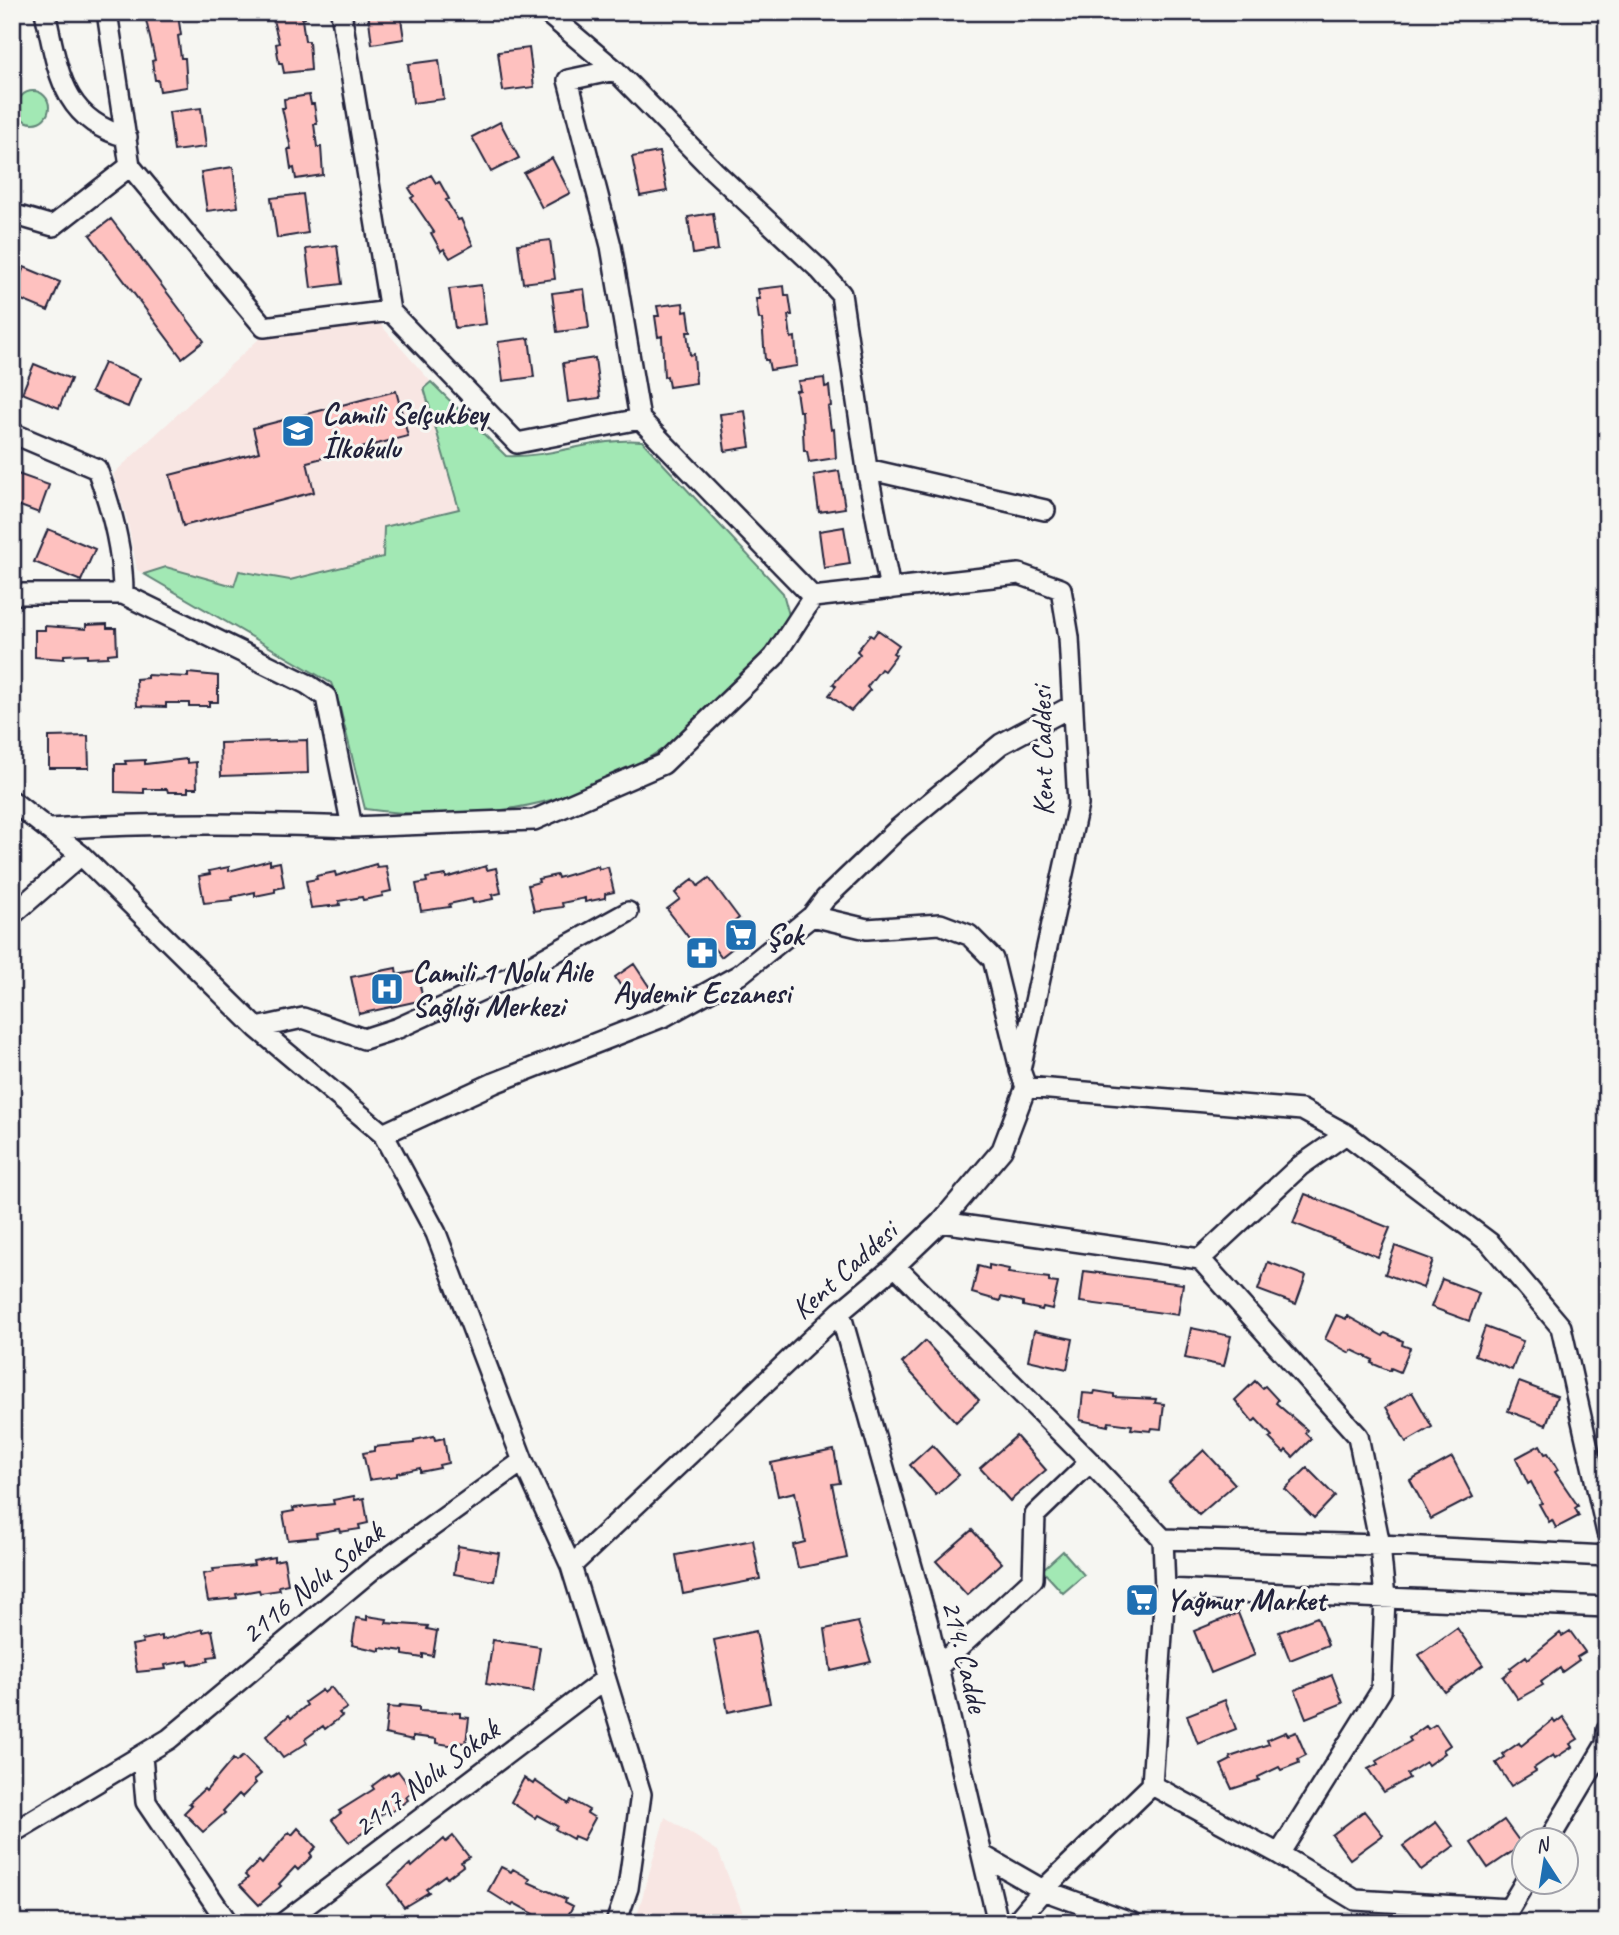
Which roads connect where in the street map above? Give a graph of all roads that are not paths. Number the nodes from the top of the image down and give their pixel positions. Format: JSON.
{"nodes":[{"id":1,"x":45,"y":12,"type":"edge"},
{"id":2,"x":107,"y":12,"type":"edge"},
{"id":3,"x":341,"y":12,"type":"edge"},
{"id":4,"x":545,"y":12,"type":"edge"},
{"id":5,"x":615,"y":70,"type":"junction"},
{"id":6,"x":127,"y":137,"type":"junction"},
{"id":7,"x":130,"y":166,"type":"junction"},
{"id":8,"x":12,"y":214,"type":"edge"},
{"id":9,"x":390,"y":312,"type":"junction"},
{"id":10,"x":640,"y":419,"type":"junction"},
{"id":11,"x":12,"y":433,"type":"edge"},
{"id":12,"x":867,"y":469,"type":"junction"},
{"id":13,"x":1045,"y":510,"type":"dead end"},
{"id":14,"x":890,"y":589,"type":"junction"},
{"id":15,"x":12,"y":594,"type":"edge"},
{"id":16,"x":123,"y":594,"type":"junction"},
{"id":17,"x":814,"y":597,"type":"junction"},
{"id":18,"x":1072,"y":706,"type":"junction"},
{"id":19,"x":12,"y":801,"type":"edge"},
{"id":20,"x":352,"y":827,"type":"junction"},
{"id":21,"x":51,"y":829,"type":"junction"},
{"id":22,"x":81,"y":855,"type":"junction"},
{"id":23,"x":628,"y":912,"type":"dead end"},
{"id":24,"x":12,"y":915,"type":"edge"},
{"id":25,"x":812,"y":916,"type":"junction"},
{"id":26,"x":257,"y":1028,"type":"junction"},
{"id":27,"x":1023,"y":1078,"type":"junction"},
{"id":28,"x":383,"y":1134,"type":"junction"},
{"id":29,"x":1346,"y":1134,"type":"junction"},
{"id":30,"x":941,"y":1222,"type":"junction"},
{"id":31,"x":1200,"y":1259,"type":"junction"},
{"id":32,"x":895,"y":1266,"type":"junction"},
{"id":33,"x":840,"y":1312,"type":"junction"},
{"id":34,"x":523,"y":1461,"type":"junction"},
{"id":35,"x":1090,"y":1462,"type":"junction"},
{"id":36,"x":1607,"y":1533,"type":"edge"},
{"id":37,"x":1163,"y":1539,"type":"junction"},
{"id":38,"x":1380,"y":1545,"type":"junction"},
{"id":39,"x":1607,"y":1556,"type":"edge"},
{"id":40,"x":571,"y":1566,"type":"junction"},
{"id":41,"x":1165,"y":1589,"type":"junction"},
{"id":42,"x":1385,"y":1598,"type":"junction"},
{"id":43,"x":1607,"y":1607,"type":"edge"},
{"id":44,"x":938,"y":1667,"type":"junction"},
{"id":45,"x":604,"y":1680,"type":"junction"},
{"id":46,"x":1607,"y":1730,"type":"edge"},
{"id":47,"x":142,"y":1756,"type":"junction"},
{"id":48,"x":1152,"y":1785,"type":"junction"},
{"id":49,"x":1557,"y":1826,"type":"edge"},
{"id":50,"x":12,"y":1833,"type":"edge"},
{"id":51,"x":1279,"y":1854,"type":"junction"},
{"id":52,"x":982,"y":1855,"type":"junction"},
{"id":53,"x":1043,"y":1890,"type":"junction"},
{"id":54,"x":1517,"y":1896,"type":"edge"},
{"id":55,"x":1476,"y":1915,"type":"edge"},
{"id":56,"x":228,"y":1923,"type":"edge"},
{"id":57,"x":283,"y":1923,"type":"edge"},
{"id":58,"x":616,"y":1923,"type":"edge"},
{"id":59,"x":998,"y":1923,"type":"edge"},
{"id":60,"x":1015,"y":1923,"type":"edge"},
{"id":61,"x":1133,"y":1923,"type":"edge"}],
"edges":[{"from":1,"to":6,"type":"street"},
{"from":2,"to":6,"type":"street"},
{"from":3,"to":9,"type":"street"},
{"from":4,"to":5,"type":"street"},
{"from":5,"to":10,"type":"street"},
{"from":5,"to":12,"type":"street"},
{"from":6,"to":7,"type":"street"},
{"from":7,"to":8,"type":"street"},
{"from":7,"to":9,"type":"street"},
{"from":9,"to":10,"type":"street"},
{"from":10,"to":17,"type":"street"},
{"from":11,"to":16,"type":"street"},
{"from":12,"to":13,"type":"street"},
{"from":12,"to":14,"type":"street"},
{"from":14,"to":17,"type":"street"},
{"from":14,"to":18,"type":"street","name":"Kent Caddesi"},
{"from":15,"to":16,"type":"street"},
{"from":16,"to":20,"type":"street"},
{"from":17,"to":20,"type":"street"},
{"from":18,"to":25,"type":"street"},
{"from":18,"to":27,"type":"street","name":"Kent Caddesi"},
{"from":19,"to":21,"type":"street"},
{"from":20,"to":21,"type":"street"},
{"from":21,"to":22,"type":"street"},
{"from":22,"to":24,"type":"street"},
{"from":22,"to":26,"type":"street"},
{"from":23,"to":26,"type":"street"},
{"from":25,"to":27,"type":"street"},
{"from":25,"to":28,"type":"street"},
{"from":26,"to":28,"type":"street"},
{"from":27,"to":29,"type":"street"},
{"from":27,"to":30,"type":"street","name":"Kent Caddesi"},
{"from":28,"to":34,"type":"street"},
{"from":29,"to":31,"type":"street"},
{"from":29,"to":36,"type":"street"},
{"from":30,"to":31,"type":"street"},
{"from":30,"to":32,"type":"street","name":"Kent Caddesi"},
{"from":31,"to":38,"type":"street"},
{"from":32,"to":33,"type":"street","name":"Kent Caddesi"},
{"from":32,"to":35,"type":"street"},
{"from":33,"to":40,"type":"street","name":"Kent Caddesi"},
{"from":33,"to":44,"type":"street","name":"214. Cadde"},
{"from":34,"to":40,"type":"street"},
{"from":34,"to":47,"type":"street","name":"2116 Nolu Sokak"},
{"from":35,"to":37,"type":"street"},
{"from":35,"to":44,"type":"street"},
{"from":37,"to":38,"type":"street"},
{"from":37,"to":41,"type":"street"},
{"from":38,"to":39,"type":"street"},
{"from":38,"to":42,"type":"street"},
{"from":40,"to":45,"type":"street"},
{"from":41,"to":42,"type":"street"},
{"from":41,"to":48,"type":"street"},
{"from":42,"to":43,"type":"street"},
{"from":42,"to":51,"type":"street"},
{"from":44,"to":52,"type":"street","name":"214. Cadde"},
{"from":45,"to":57,"type":"street","name":"2117 Nolu Sokak"},
{"from":45,"to":58,"type":"street"},
{"from":46,"to":49,"type":"street"},
{"from":47,"to":50,"type":"street","name":"2116 Nolu Sokak"},
{"from":47,"to":56,"type":"street"},
{"from":48,"to":51,"type":"street"},
{"from":48,"to":53,"type":"street"},
{"from":51,"to":55,"type":"street"},
{"from":52,"to":53,"type":"street"},
{"from":52,"to":59,"type":"street","name":"214. Cadde"},
{"from":53,"to":60,"type":"street"},
{"from":53,"to":61,"type":"street"},
{"from":54,"to":55,"type":"street"}]}
